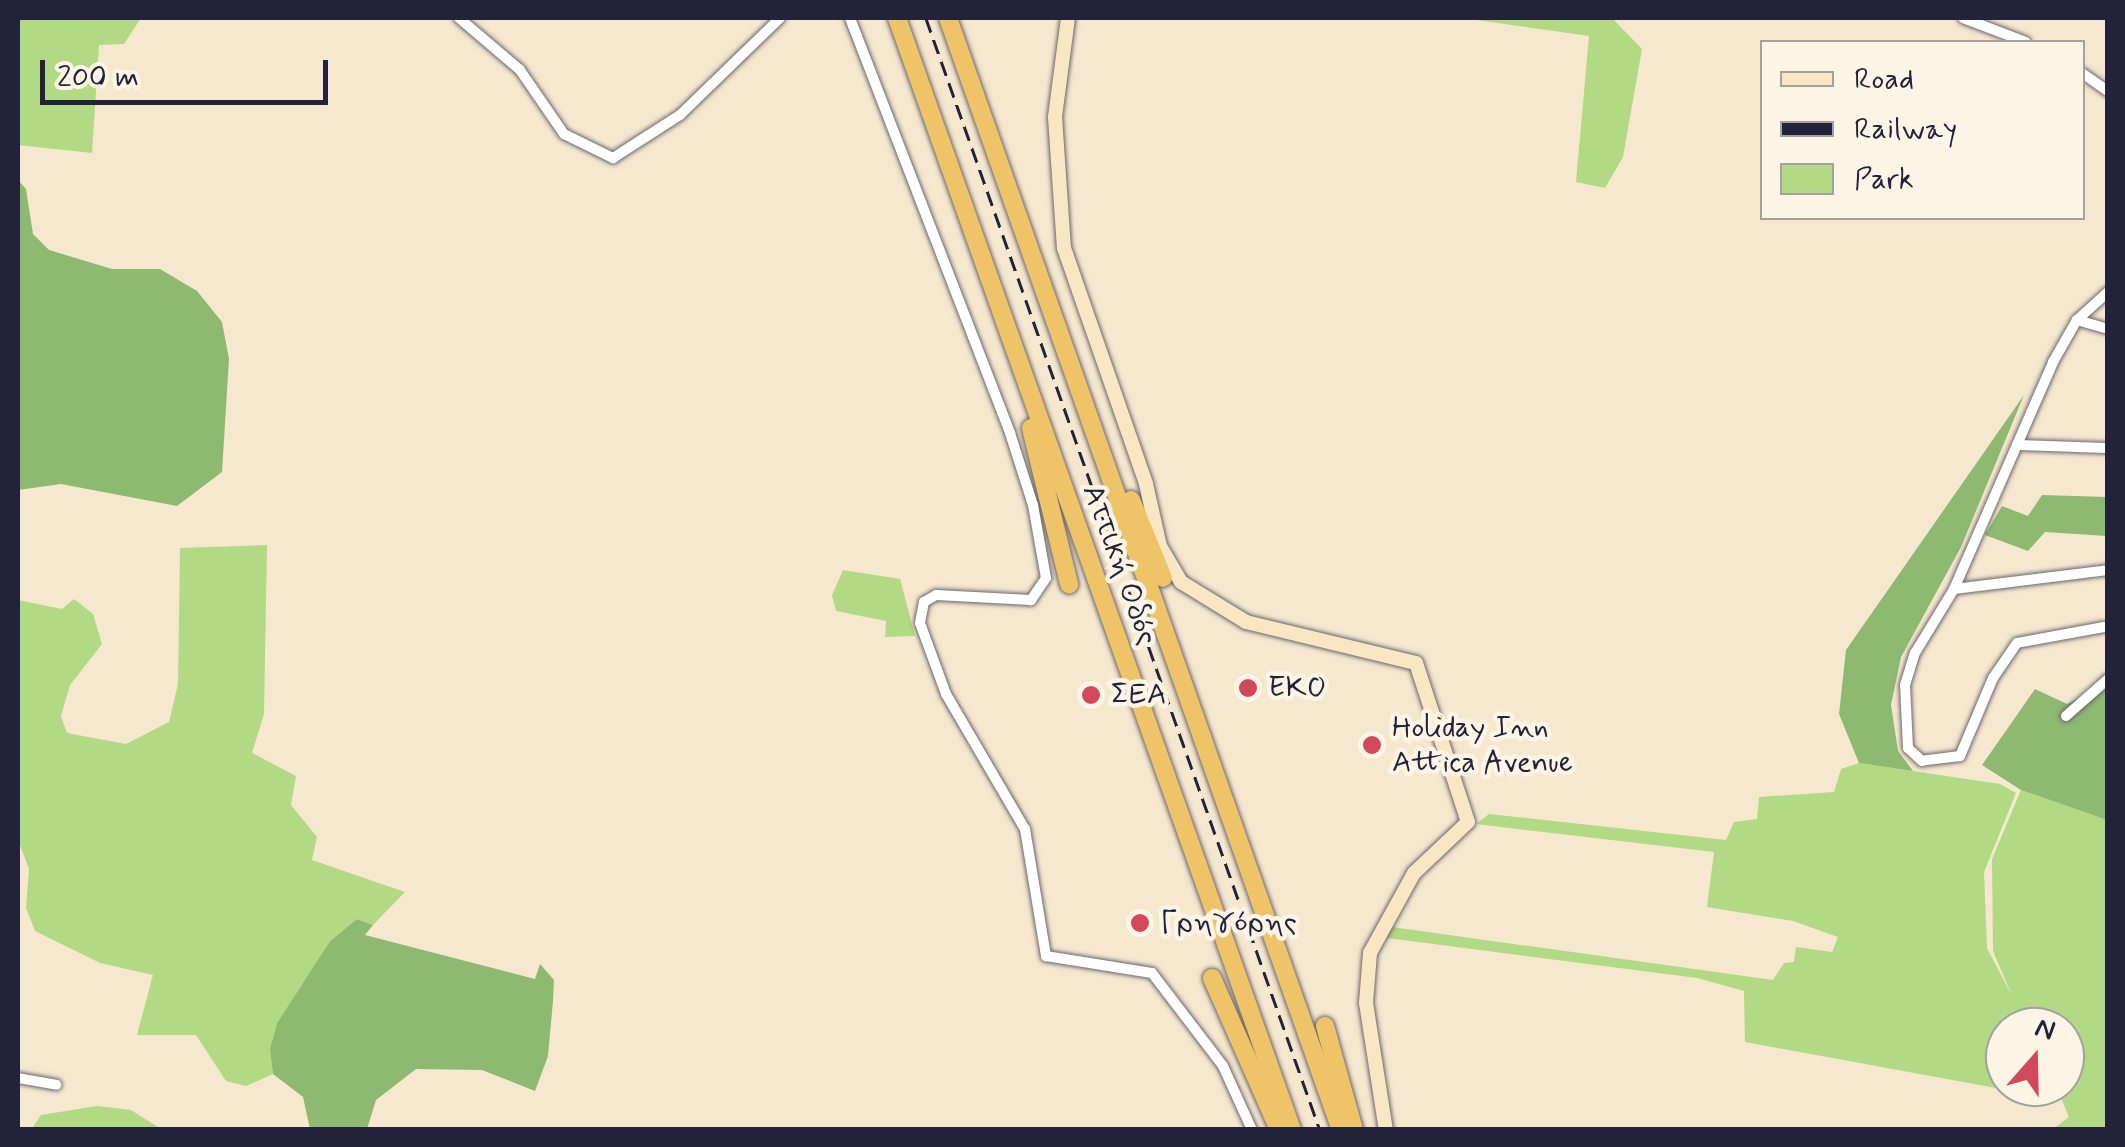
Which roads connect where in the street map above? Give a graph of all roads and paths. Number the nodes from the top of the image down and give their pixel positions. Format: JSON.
{"nodes":[{"id":1,"x":459,"y":18,"type":"edge"},
{"id":2,"x":780,"y":18,"type":"edge"},
{"id":3,"x":850,"y":18,"type":"edge"},
{"id":4,"x":898,"y":18,"type":"edge"},
{"id":5,"x":948,"y":18,"type":"edge"},
{"id":6,"x":1068,"y":18,"type":"edge"},
{"id":7,"x":1963,"y":18,"type":"edge"},
{"id":8,"x":2021,"y":40,"type":"edge"},
{"id":9,"x":2085,"y":75,"type":"edge"},
{"id":10,"x":2108,"y":92,"type":"edge"},
{"id":11,"x":1031,"y":249,"type":"junction"},
{"id":12,"x":2108,"y":292,"type":"edge"},
{"id":13,"x":2077,"y":320,"type":"junction"},
{"id":14,"x":2108,"y":329,"type":"edge"},
{"id":15,"x":1021,"y":374,"type":"junction"},
{"id":16,"x":2016,"y":445,"type":"junction"},
{"id":17,"x":2108,"y":448,"type":"edge"},
{"id":18,"x":2108,"y":570,"type":"edge"},
{"id":19,"x":1163,"y":578,"type":"dead end"},
{"id":20,"x":1069,"y":584,"type":"dead end"},
{"id":21,"x":1954,"y":589,"type":"junction"},
{"id":22,"x":2104,"y":627,"type":"dead end"},
{"id":23,"x":2108,"y":679,"type":"edge"},
{"id":24,"x":2066,"y":716,"type":"dead end"},
{"id":25,"x":1212,"y":978,"type":"dead end"},
{"id":26,"x":1324,"y":1026,"type":"dead end"},
{"id":27,"x":18,"y":1078,"type":"edge"},
{"id":28,"x":56,"y":1085,"type":"dead end"},
{"id":29,"x":1252,"y":1130,"type":"edge"},
{"id":30,"x":1279,"y":1130,"type":"edge"},
{"id":31,"x":1292,"y":1130,"type":"edge"},
{"id":32,"x":1341,"y":1130,"type":"edge"},
{"id":33,"x":1354,"y":1130,"type":"edge"},
{"id":34,"x":1386,"y":1130,"type":"edge"}],
"edges":[{"from":1,"to":2,"type":"street"},
{"from":3,"to":29,"type":"street"},
{"from":4,"to":15,"type":"highway","name":"Αττική Οδός"},
{"from":5,"to":11,"type":"highway","name":"Αττική Οδός"},
{"from":6,"to":34,"type":"street"},
{"from":7,"to":8,"type":"street"},
{"from":9,"to":10,"type":"street"},
{"from":11,"to":19,"type":"highway"},
{"from":11,"to":32,"type":"highway","name":"Αττική Οδός"},
{"from":12,"to":13,"type":"street"},
{"from":13,"to":14,"type":"street"},
{"from":13,"to":16,"type":"street"},
{"from":15,"to":20,"type":"highway"},
{"from":15,"to":31,"type":"highway","name":"Αττική Οδός"},
{"from":16,"to":17,"type":"street"},
{"from":16,"to":21,"type":"street"},
{"from":18,"to":21,"type":"street"},
{"from":21,"to":22,"type":"street"},
{"from":23,"to":24,"type":"street"},
{"from":25,"to":30,"type":"highway"},
{"from":26,"to":33,"type":"highway"},
{"from":27,"to":28,"type":"street"}]}
